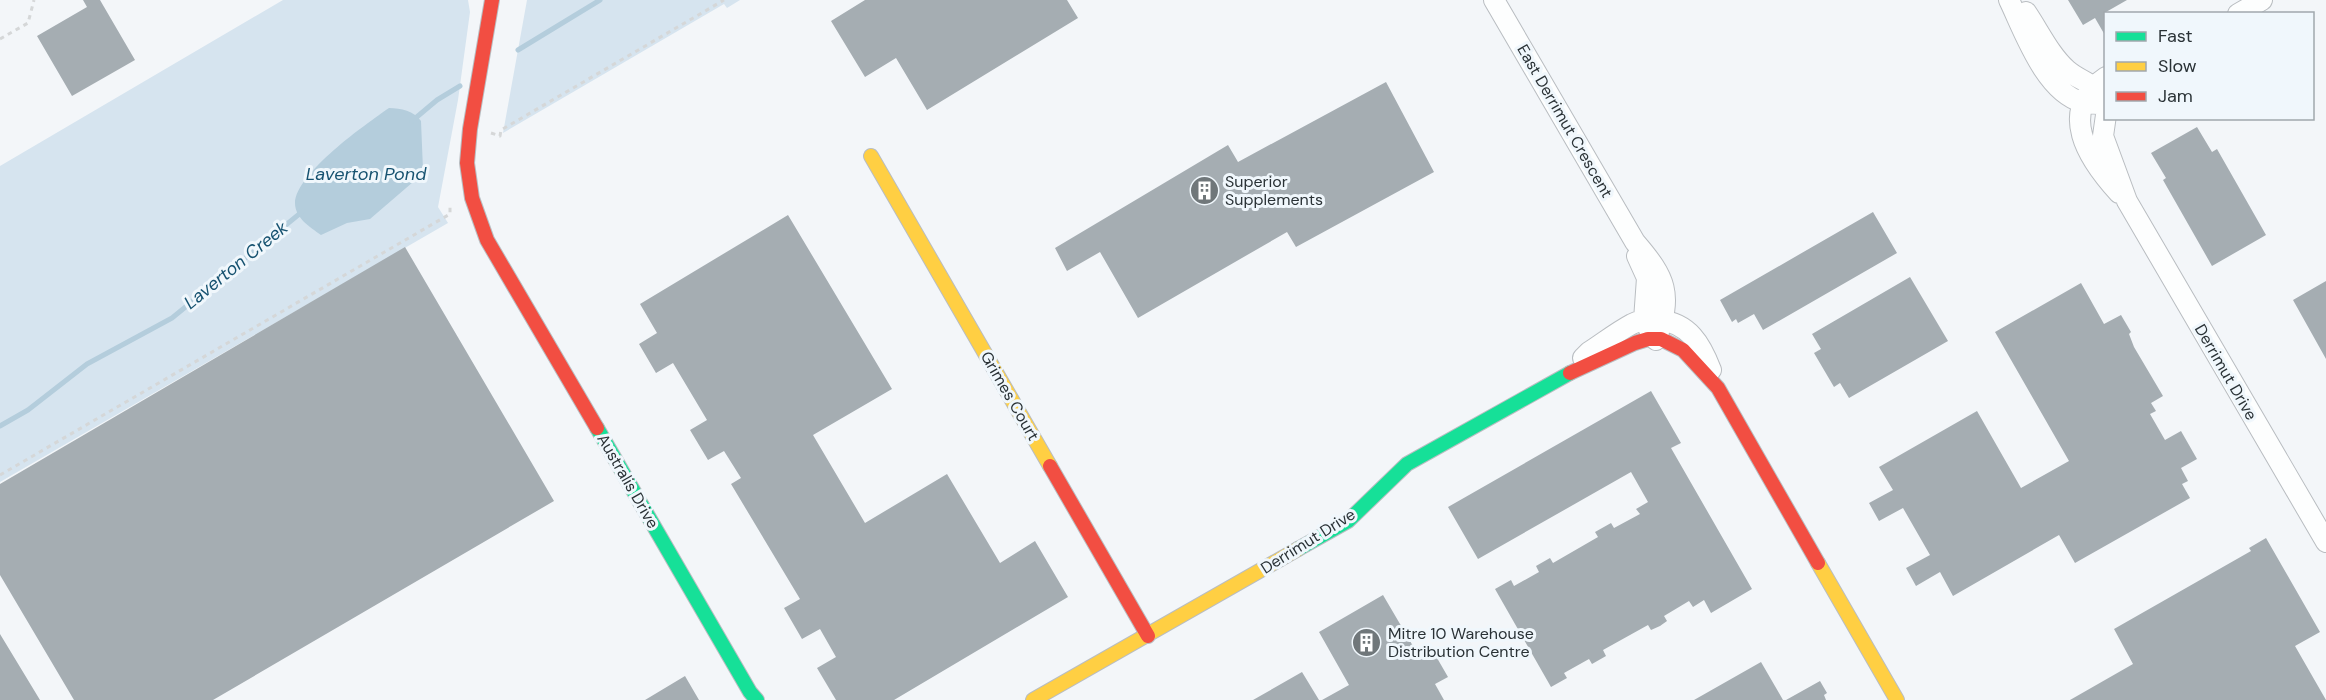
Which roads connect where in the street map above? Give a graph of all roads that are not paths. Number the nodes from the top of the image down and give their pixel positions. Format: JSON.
{"nodes":[{"id":1,"x":492,"y":0,"type":"edge"},
{"id":2,"x":1494,"y":0,"type":"edge"},
{"id":3,"x":2009,"y":0,"type":"edge"},
{"id":4,"x":2018,"y":0,"type":"edge"},
{"id":5,"x":2262,"y":0,"type":"edge"},
{"id":6,"x":2241,"y":12,"type":"edge"},
{"id":7,"x":2102,"y":87,"type":"edge"},
{"id":8,"x":2083,"y":103,"type":"junction"},
{"id":9,"x":2104,"y":104,"type":"edge"},
{"id":10,"x":2105,"y":120,"type":"edge"},
{"id":11,"x":871,"y":156,"type":"dead end"},
{"id":12,"x":2127,"y":201,"type":"junction"},
{"id":13,"x":489,"y":203,"type":"dead end"},
{"id":14,"x":506,"y":270,"type":"junction"},
{"id":15,"x":1654,"y":320,"type":"junction"},
{"id":16,"x":1656,"y":340,"type":"junction"},
{"id":17,"x":1575,"y":370,"type":"junction"},
{"id":18,"x":1718,"y":388,"type":"junction"},
{"id":19,"x":2326,"y":542,"type":"edge"},
{"id":20,"x":1148,"y":636,"type":"junction"},
{"id":21,"x":754,"y":697,"type":"edge"},
{"id":22,"x":1033,"y":700,"type":"edge"},
{"id":23,"x":1897,"y":700,"type":"edge"}],
"edges":[{"from":1,"to":14,"type":"street","name":"Australis Drive"},
{"from":2,"to":15,"type":"street","name":"East Derrimut Crescent"},
{"from":3,"to":8,"type":"street"},
{"from":4,"to":7,"type":"street"},
{"from":5,"to":6,"type":"street"},
{"from":7,"to":8,"type":"street","name":"Derrimut Drive"},
{"from":8,"to":9,"type":"street"},
{"from":8,"to":12,"type":"street","name":"Derrimut Drive"},
{"from":10,"to":12,"type":"street","name":"Derrimut Drive"},
{"from":11,"to":20,"type":"street","name":"Grimes Court"},
{"from":12,"to":19,"type":"street","name":"Derrimut Drive"},
{"from":13,"to":14,"type":"street","name":"Australis Drive"},
{"from":14,"to":21,"type":"street","name":"Australis Drive"},
{"from":15,"to":16,"type":"street","name":"East Derrimut Crescent"},
{"from":15,"to":17,"type":"street","name":"Derrimut Drive"},
{"from":15,"to":18,"type":"street"},
{"from":16,"to":17,"type":"street","name":"Derrimut Drive"},
{"from":16,"to":18,"type":"street"},
{"from":17,"to":20,"type":"street","name":"Derrimut Drive"},
{"from":18,"to":23,"type":"street"},
{"from":20,"to":22,"type":"street","name":"Derrimut Drive"}]}
